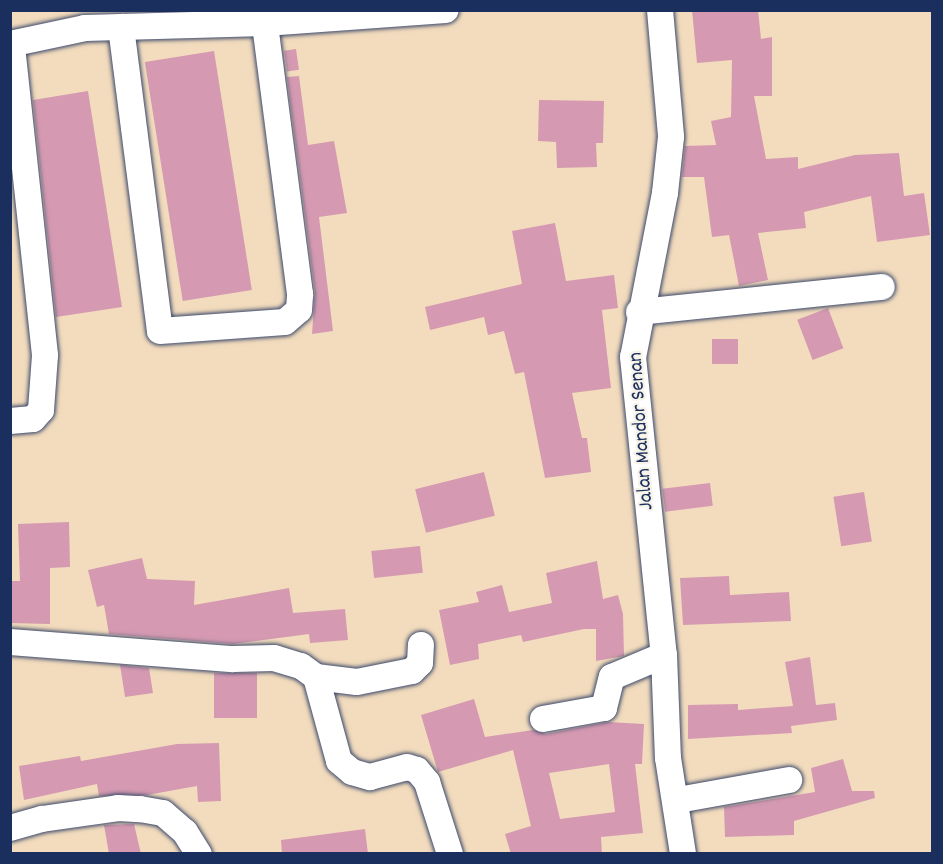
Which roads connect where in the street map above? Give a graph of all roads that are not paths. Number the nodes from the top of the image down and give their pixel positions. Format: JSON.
{"nodes":[{"id":1,"x":446,"y":10,"type":"edge"},
{"id":2,"x":660,"y":10,"type":"edge"},
{"id":3,"x":84,"y":19,"type":"edge"},
{"id":4,"x":265,"y":23,"type":"junction"},
{"id":5,"x":121,"y":27,"type":"junction"},
{"id":6,"x":11,"y":44,"type":"edge"},
{"id":7,"x":882,"y":287,"type":"dead end"},
{"id":8,"x":639,"y":312,"type":"junction"},
{"id":9,"x":10,"y":422,"type":"edge"},
{"id":10,"x":10,"y":642,"type":"edge"},
{"id":11,"x":421,"y":645,"type":"dead end"},
{"id":12,"x":664,"y":655,"type":"junction"},
{"id":13,"x":316,"y":677,"type":"junction"},
{"id":14,"x":543,"y":718,"type":"dead end"},
{"id":15,"x":789,"y":780,"type":"dead end"},
{"id":16,"x":678,"y":800,"type":"junction"},
{"id":17,"x":10,"y":828,"type":"edge"},
{"id":18,"x":199,"y":854,"type":"edge"},
{"id":19,"x":450,"y":854,"type":"edge"},
{"id":20,"x":683,"y":854,"type":"edge"}],
"edges":[{"from":1,"to":4,"type":"street"},
{"from":2,"to":8,"type":"street","name":"Jalan Mandor Senan"},
{"from":3,"to":5,"type":"street"},
{"from":3,"to":6,"type":"street"},
{"from":4,"to":5,"type":"street"},
{"from":4,"to":5,"type":"street"},
{"from":6,"to":9,"type":"street"},
{"from":7,"to":8,"type":"street"},
{"from":8,"to":12,"type":"street","name":"Jalan Mandor Senan"},
{"from":10,"to":13,"type":"street"},
{"from":11,"to":13,"type":"street"},
{"from":12,"to":14,"type":"street"},
{"from":12,"to":16,"type":"street","name":"Jalan Mandor Senan"},
{"from":13,"to":19,"type":"street"},
{"from":15,"to":16,"type":"street"},
{"from":16,"to":20,"type":"street","name":"Jalan Mandor Senan"},
{"from":17,"to":18,"type":"street"}]}
